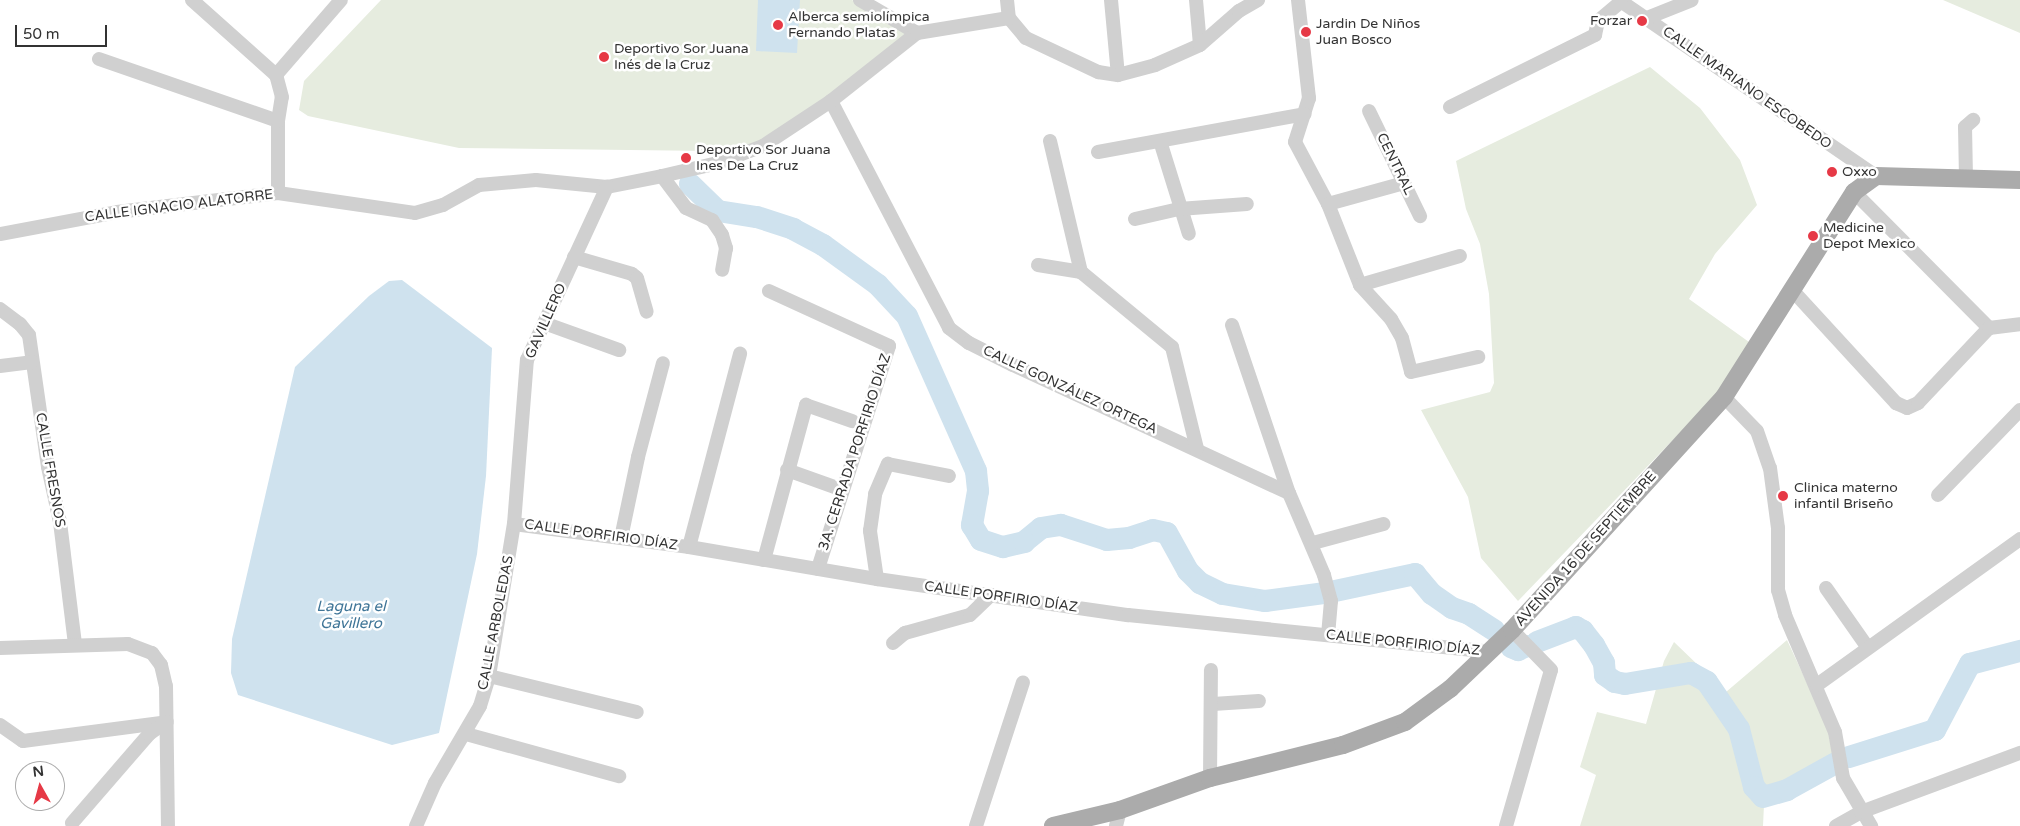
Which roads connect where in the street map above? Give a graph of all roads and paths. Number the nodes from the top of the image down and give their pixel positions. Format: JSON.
{"nodes":[{"id":1,"x":192,"y":0,"type":"edge"},
{"id":2,"x":340,"y":0,"type":"edge"},
{"id":3,"x":860,"y":0,"type":"edge"},
{"id":4,"x":1007,"y":0,"type":"edge"},
{"id":5,"x":1111,"y":0,"type":"edge"},
{"id":6,"x":1196,"y":0,"type":"edge"},
{"id":7,"x":1258,"y":0,"type":"edge"},
{"id":8,"x":1298,"y":0,"type":"edge"},
{"id":9,"x":1692,"y":0,"type":"edge"},
{"id":10,"x":1620,"y":1,"type":"edge"},
{"id":11,"x":1009,"y":18,"type":"junction"},
{"id":12,"x":1647,"y":18,"type":"junction"},
{"id":13,"x":918,"y":33,"type":"junction"},
{"id":14,"x":1200,"y":46,"type":"junction"},
{"id":15,"x":98,"y":60,"type":"dead end"},
{"id":16,"x":276,"y":75,"type":"junction"},
{"id":17,"x":1118,"y":75,"type":"junction"},
{"id":18,"x":831,"y":101,"type":"junction"},
{"id":19,"x":1450,"y":107,"type":"dead end"},
{"id":20,"x":1369,"y":111,"type":"dead end"},
{"id":21,"x":1305,"y":114,"type":"junction"},
{"id":22,"x":278,"y":120,"type":"junction"},
{"id":23,"x":1973,"y":120,"type":"dead end"},
{"id":24,"x":1050,"y":141,"type":"dead end"},
{"id":25,"x":1160,"y":141,"type":"junction"},
{"id":26,"x":1098,"y":152,"type":"dead end"},
{"id":27,"x":662,"y":176,"type":"junction"},
{"id":28,"x":1876,"y":176,"type":"junction"},
{"id":29,"x":1966,"y":178,"type":"junction"},
{"id":30,"x":2020,"y":180,"type":"edge"},
{"id":31,"x":1404,"y":183,"type":"junction"},
{"id":32,"x":607,"y":187,"type":"junction"},
{"id":33,"x":1854,"y":192,"type":"junction"},
{"id":34,"x":278,"y":193,"type":"junction"},
{"id":35,"x":1247,"y":204,"type":"dead end"},
{"id":36,"x":1328,"y":204,"type":"junction"},
{"id":37,"x":1179,"y":209,"type":"junction"},
{"id":38,"x":1420,"y":216,"type":"dead end"},
{"id":39,"x":1135,"y":219,"type":"dead end"},
{"id":40,"x":0,"y":234,"type":"edge"},
{"id":41,"x":1189,"y":234,"type":"dead end"},
{"id":42,"x":1460,"y":256,"type":"dead end"},
{"id":43,"x":574,"y":257,"type":"junction"},
{"id":44,"x":1038,"y":265,"type":"dead end"},
{"id":45,"x":722,"y":270,"type":"dead end"},
{"id":46,"x":1081,"y":272,"type":"junction"},
{"id":47,"x":1360,"y":285,"type":"junction"},
{"id":48,"x":769,"y":290,"type":"dead end"},
{"id":49,"x":1794,"y":292,"type":"junction"},
{"id":50,"x":0,"y":309,"type":"edge"},
{"id":51,"x":647,"y":312,"type":"dead end"},
{"id":52,"x":544,"y":323,"type":"junction"},
{"id":53,"x":2020,"y":324,"type":"edge"},
{"id":54,"x":1232,"y":325,"type":"dead end"},
{"id":55,"x":1989,"y":328,"type":"junction"},
{"id":56,"x":619,"y":350,"type":"dead end"},
{"id":57,"x":740,"y":354,"type":"dead end"},
{"id":58,"x":1478,"y":357,"type":"dead end"},
{"id":59,"x":32,"y":362,"type":"junction"},
{"id":60,"x":664,"y":363,"type":"dead end"},
{"id":61,"x":0,"y":366,"type":"edge"},
{"id":62,"x":1724,"y":397,"type":"junction"},
{"id":63,"x":2020,"y":410,"type":"edge"},
{"id":64,"x":852,"y":421,"type":"dead end"},
{"id":65,"x":1197,"y":449,"type":"junction"},
{"id":66,"x":787,"y":470,"type":"junction"},
{"id":67,"x":949,"y":476,"type":"dead end"},
{"id":68,"x":843,"y":490,"type":"junction"},
{"id":69,"x":1289,"y":493,"type":"junction"},
{"id":70,"x":1938,"y":495,"type":"dead end"},
{"id":71,"x":514,"y":524,"type":"junction"},
{"id":72,"x":1384,"y":524,"type":"dead end"},
{"id":73,"x":620,"y":538,"type":"junction"},
{"id":74,"x":2020,"y":539,"type":"edge"},
{"id":75,"x":1312,"y":543,"type":"junction"},
{"id":76,"x":689,"y":547,"type":"junction"},
{"id":77,"x":764,"y":560,"type":"junction"},
{"id":78,"x":818,"y":569,"type":"junction"},
{"id":79,"x":877,"y":579,"type":"junction"},
{"id":80,"x":1826,"y":588,"type":"dead end"},
{"id":81,"x":991,"y":595,"type":"junction"},
{"id":82,"x":1512,"y":630,"type":"junction"},
{"id":83,"x":1328,"y":635,"type":"junction"},
{"id":84,"x":893,"y":643,"type":"dead end"},
{"id":85,"x":75,"y":644,"type":"junction"},
{"id":86,"x":0,"y":648,"type":"edge"},
{"id":87,"x":1868,"y":648,"type":"junction"},
{"id":88,"x":1490,"y":652,"type":"junction"},
{"id":89,"x":1211,"y":670,"type":"dead end"},
{"id":90,"x":489,"y":676,"type":"junction"},
{"id":91,"x":1023,"y":682,"type":"dead end"},
{"id":92,"x":1817,"y":685,"type":"junction"},
{"id":93,"x":1259,"y":701,"type":"dead end"},
{"id":94,"x":1213,"y":704,"type":"junction"},
{"id":95,"x":637,"y":712,"type":"dead end"},
{"id":96,"x":167,"y":722,"type":"junction"},
{"id":97,"x":0,"y":725,"type":"edge"},
{"id":98,"x":466,"y":734,"type":"junction"},
{"id":99,"x":2020,"y":753,"type":"edge"},
{"id":100,"x":619,"y":776,"type":"dead end"},
{"id":101,"x":1210,"y":778,"type":"junction"},
{"id":102,"x":1861,"y":812,"type":"junction"},
{"id":103,"x":1118,"y":818,"type":"edge"},
{"id":104,"x":72,"y":823,"type":"dead end"},
{"id":105,"x":168,"y":826,"type":"edge"},
{"id":106,"x":416,"y":826,"type":"edge"},
{"id":107,"x":976,"y":826,"type":"edge"},
{"id":108,"x":1053,"y":826,"type":"edge"},
{"id":109,"x":1506,"y":826,"type":"edge"},
{"id":110,"x":1836,"y":826,"type":"edge"},
{"id":111,"x":1871,"y":826,"type":"edge"}],
"edges":[{"from":1,"to":16,"type":"street"},
{"from":2,"to":16,"type":"street"},
{"from":3,"to":13,"type":"street"},
{"from":4,"to":11,"type":"street"},
{"from":5,"to":17,"type":"street"},
{"from":6,"to":14,"type":"street"},
{"from":7,"to":14,"type":"street"},
{"from":8,"to":21,"type":"street"},
{"from":9,"to":12,"type":"street"},
{"from":10,"to":12,"type":"street","name":"CALLE MARIANO ESCOBEDO"},
{"from":10,"to":19,"type":"street"},
{"from":11,"to":13,"type":"street","name":"CALLE IGNACIO ALATORRE"},
{"from":11,"to":17,"type":"street"},
{"from":12,"to":28,"type":"street","name":"CALLE MARIANO ESCOBEDO"},
{"from":13,"to":18,"type":"street","name":"CALLE IGNACIO ALATORRE"},
{"from":14,"to":17,"type":"street"},
{"from":15,"to":22,"type":"street"},
{"from":16,"to":22,"type":"street"},
{"from":18,"to":27,"type":"street","name":"CALLE IGNACIO ALATORRE"},
{"from":18,"to":65,"type":"street","name":"CALLE GONZÁLEZ ORTEGA"},
{"from":20,"to":31,"type":"street","name":"CENTRAL"},
{"from":21,"to":25,"type":"street"},
{"from":21,"to":36,"type":"street"},
{"from":22,"to":34,"type":"street"},
{"from":23,"to":29,"type":"street"},
{"from":24,"to":46,"type":"street"},
{"from":25,"to":26,"type":"street"},
{"from":25,"to":37,"type":"street"},
{"from":27,"to":32,"type":"street","name":"CALLE IGNACIO ALATORRE"},
{"from":27,"to":45,"type":"street"},
{"from":28,"to":29,"type":"main road"},
{"from":28,"to":33,"type":"main road","name":"AVENIDA 16 DE SEPTIEMBRE"},
{"from":29,"to":30,"type":"main road"},
{"from":31,"to":36,"type":"street"},
{"from":31,"to":38,"type":"street","name":"CENTRAL"},
{"from":32,"to":34,"type":"street","name":"CALLE IGNACIO ALATORRE"},
{"from":32,"to":43,"type":"street","name":"GAVILLERO"},
{"from":33,"to":49,"type":"main road","name":"AVENIDA 16 DE SEPTIEMBRE"},
{"from":33,"to":55,"type":"street"},
{"from":34,"to":40,"type":"street","name":"CALLE IGNACIO ALATORRE"},
{"from":35,"to":37,"type":"street"},
{"from":36,"to":47,"type":"street"},
{"from":37,"to":39,"type":"street"},
{"from":37,"to":41,"type":"street"},
{"from":42,"to":47,"type":"street"},
{"from":43,"to":51,"type":"street"},
{"from":43,"to":52,"type":"street","name":"GAVILLERO"},
{"from":44,"to":46,"type":"street"},
{"from":46,"to":65,"type":"street"},
{"from":47,"to":58,"type":"street"},
{"from":48,"to":68,"type":"street","name":"3A. CERRADA PORFIRIO DÍAZ"},
{"from":49,"to":55,"type":"street"},
{"from":49,"to":62,"type":"main road","name":"AVENIDA 16 DE SEPTIEMBRE"},
{"from":50,"to":59,"type":"street","name":"CALLE FRESNOS"},
{"from":52,"to":56,"type":"street"},
{"from":52,"to":71,"type":"street","name":"GAVILLERO"},
{"from":53,"to":55,"type":"street"},
{"from":54,"to":69,"type":"street"},
{"from":57,"to":76,"type":"street"},
{"from":59,"to":61,"type":"street"},
{"from":59,"to":85,"type":"street","name":"CALLE FRESNOS"},
{"from":60,"to":73,"type":"street"},
{"from":62,"to":82,"type":"main road","name":"AVENIDA 16 DE SEPTIEMBRE"},
{"from":62,"to":92,"type":"street"},
{"from":63,"to":70,"type":"street"},
{"from":64,"to":66,"type":"street"},
{"from":65,"to":69,"type":"street","name":"CALLE GONZÁLEZ ORTEGA"},
{"from":66,"to":68,"type":"street"},
{"from":66,"to":77,"type":"street"},
{"from":67,"to":79,"type":"street"},
{"from":68,"to":78,"type":"street","name":"3A. CERRADA PORFIRIO DÍAZ"},
{"from":69,"to":75,"type":"street"},
{"from":71,"to":73,"type":"street","name":"CALLE PORFIRIO DÍAZ"},
{"from":71,"to":90,"type":"street","name":"CALLE ARBOLEDAS"},
{"from":72,"to":75,"type":"street"},
{"from":73,"to":76,"type":"street","name":"CALLE PORFIRIO DÍAZ"},
{"from":74,"to":87,"type":"street"},
{"from":75,"to":83,"type":"street"},
{"from":76,"to":77,"type":"street","name":"CALLE PORFIRIO DÍAZ"},
{"from":77,"to":78,"type":"street","name":"CALLE PORFIRIO DÍAZ"},
{"from":78,"to":79,"type":"street","name":"CALLE PORFIRIO DÍAZ"},
{"from":79,"to":81,"type":"street","name":"CALLE PORFIRIO DÍAZ"},
{"from":80,"to":87,"type":"street"},
{"from":81,"to":83,"type":"street","name":"CALLE PORFIRIO DÍAZ"},
{"from":81,"to":84,"type":"street"},
{"from":82,"to":88,"type":"main road","name":"AVENIDA 16 DE SEPTIEMBRE"},
{"from":82,"to":109,"type":"street"},
{"from":83,"to":88,"type":"street","name":"CALLE PORFIRIO DÍAZ"},
{"from":85,"to":86,"type":"street"},
{"from":85,"to":96,"type":"street"},
{"from":87,"to":92,"type":"street"},
{"from":88,"to":101,"type":"main road","name":"AVENIDA 16 DE SEPTIEMBRE"},
{"from":89,"to":94,"type":"street"},
{"from":90,"to":95,"type":"street"},
{"from":90,"to":98,"type":"street","name":"CALLE ARBOLEDAS"},
{"from":91,"to":107,"type":"street"},
{"from":92,"to":102,"type":"street"},
{"from":93,"to":94,"type":"street"},
{"from":94,"to":101,"type":"street"},
{"from":96,"to":97,"type":"street"},
{"from":96,"to":104,"type":"street"},
{"from":96,"to":105,"type":"street"},
{"from":98,"to":100,"type":"street"},
{"from":98,"to":106,"type":"street","name":"CALLE ARBOLEDAS"},
{"from":99,"to":102,"type":"street"},
{"from":101,"to":103,"type":"main road","name":"AVENIDA 16 DE SEPTIEMBRE"},
{"from":102,"to":110,"type":"street"},
{"from":102,"to":111,"type":"street"},
{"from":103,"to":108,"type":"main road","name":"AVENIDA 16 DE SEPTIEMBRE"}]}
